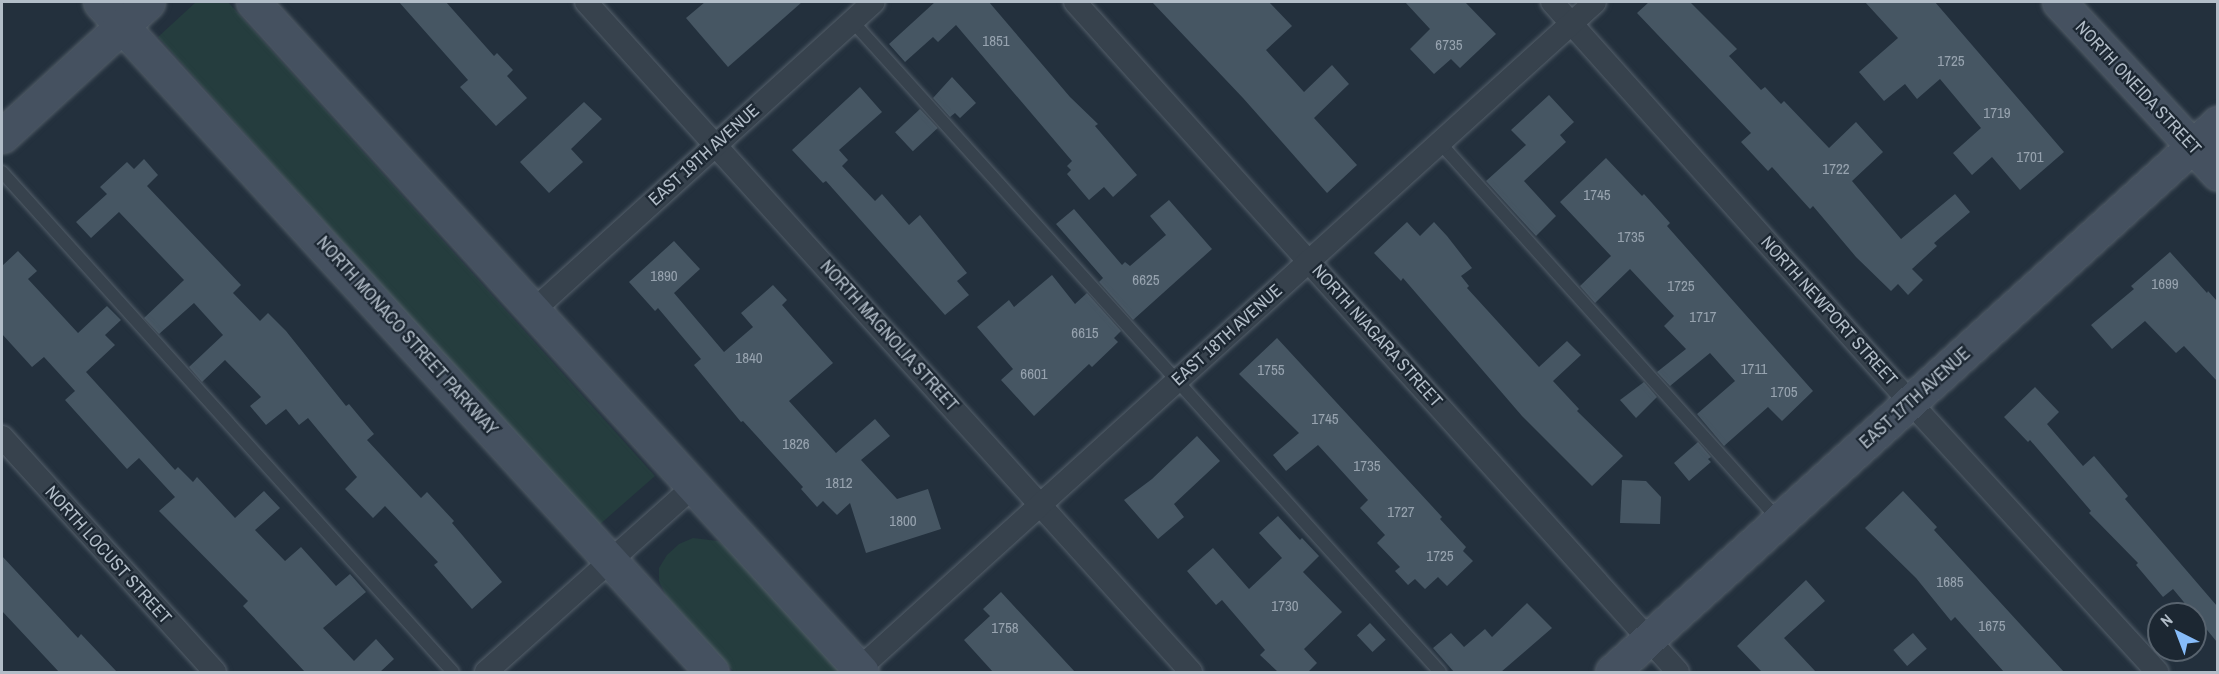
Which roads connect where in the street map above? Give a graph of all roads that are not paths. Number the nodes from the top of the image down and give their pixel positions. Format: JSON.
{"nodes":[{"id":1,"x":100,"y":2,"type":"edge"},
{"id":2,"x":148,"y":2,"type":"edge"},
{"id":3,"x":253,"y":2,"type":"edge"},
{"id":4,"x":586,"y":2,"type":"edge"},
{"id":5,"x":874,"y":2,"type":"edge"},
{"id":6,"x":1075,"y":2,"type":"edge"},
{"id":7,"x":1552,"y":2,"type":"edge"},
{"id":8,"x":1595,"y":2,"type":"edge"},
{"id":9,"x":2059,"y":2,"type":"edge"},
{"id":10,"x":852,"y":21,"type":"junction"},
{"id":11,"x":1572,"y":23,"type":"junction"},
{"id":12,"x":122,"y":26,"type":"junction"},
{"id":13,"x":2217,"y":123,"type":"edge"},
{"id":14,"x":2,"y":136,"type":"edge"},
{"id":15,"x":1440,"y":143,"type":"junction"},
{"id":16,"x":716,"y":144,"type":"junction"},
{"id":17,"x":2193,"y":146,"type":"junction"},
{"id":18,"x":2,"y":172,"type":"edge"},
{"id":19,"x":2217,"y":174,"type":"edge"},
{"id":20,"x":1309,"y":261,"type":"junction"},
{"id":21,"x":535,"y":309,"type":"junction"},
{"id":22,"x":1177,"y":381,"type":"junction"},
{"id":23,"x":1910,"y":402,"type":"junction"},
{"id":24,"x":2,"y":437,"type":"edge"},
{"id":25,"x":694,"y":486,"type":"junction"},
{"id":26,"x":1041,"y":504,"type":"junction"},
{"id":27,"x":1779,"y":521,"type":"junction"},
{"id":28,"x":611,"y":560,"type":"junction"},
{"id":29,"x":1648,"y":640,"type":"junction"},
{"id":30,"x":861,"y":671,"type":"edge"},
{"id":31,"x":215,"y":672,"type":"edge"},
{"id":32,"x":453,"y":672,"type":"edge"},
{"id":33,"x":486,"y":672,"type":"edge"},
{"id":34,"x":712,"y":672,"type":"edge"},
{"id":35,"x":1191,"y":672,"type":"edge"},
{"id":36,"x":1440,"y":672,"type":"edge"},
{"id":37,"x":1612,"y":672,"type":"edge"},
{"id":38,"x":1677,"y":672,"type":"edge"},
{"id":39,"x":2157,"y":672,"type":"edge"}],
"edges":[{"from":1,"to":12,"type":"main road","name":"NORTH MONACO STREET PARKWAY"},
{"from":2,"to":12,"type":"main road"},
{"from":3,"to":21,"type":"main road"},
{"from":4,"to":16,"type":"street","name":"NORTH MAGNOLIA STREET"},
{"from":5,"to":10,"type":"street","name":"EAST 19TH AVENUE"},
{"from":6,"to":20,"type":"street","name":"NORTH NIAGARA STREET"},
{"from":7,"to":11,"type":"street","name":"NORTH NEWPORT STREET"},
{"from":8,"to":11,"type":"street","name":"EAST 18TH AVENUE"},
{"from":9,"to":17,"type":"main road","name":"NORTH ONEIDA STREET"},
{"from":10,"to":16,"type":"street","name":"EAST 19TH AVENUE"},
{"from":10,"to":22,"type":"lane"},
{"from":11,"to":15,"type":"street","name":"EAST 18TH AVENUE"},
{"from":11,"to":23,"type":"street","name":"NORTH NEWPORT STREET"},
{"from":12,"to":14,"type":"main road"},
{"from":12,"to":28,"type":"main road","name":"NORTH MONACO STREET PARKWAY"},
{"from":13,"to":17,"type":"main road","name":"EAST 17TH AVENUE"},
{"from":15,"to":20,"type":"street","name":"EAST 18TH AVENUE"},
{"from":15,"to":27,"type":"lane"},
{"from":16,"to":21,"type":"street","name":"EAST 19TH AVENUE"},
{"from":16,"to":26,"type":"street","name":"NORTH MAGNOLIA STREET"},
{"from":17,"to":19,"type":"main road","name":"NORTH ONEIDA STREET"},
{"from":17,"to":23,"type":"main road","name":"EAST 17TH AVENUE"},
{"from":18,"to":32,"type":"lane"},
{"from":20,"to":22,"type":"street","name":"EAST 18TH AVENUE"},
{"from":20,"to":29,"type":"street","name":"NORTH NIAGARA STREET"},
{"from":21,"to":25,"type":"main road"},
{"from":22,"to":26,"type":"street","name":"EAST 18TH AVENUE"},
{"from":22,"to":36,"type":"lane"},
{"from":23,"to":27,"type":"main road","name":"EAST 17TH AVENUE"},
{"from":23,"to":39,"type":"street","name":"NORTH NEWPORT STREET"},
{"from":24,"to":31,"type":"street","name":"NORTH LOCUST STREET"},
{"from":25,"to":28,"type":"street"},
{"from":25,"to":30,"type":"main road"},
{"from":26,"to":30,"type":"street","name":"EAST 18TH AVENUE"},
{"from":26,"to":35,"type":"street","name":"NORTH MAGNOLIA STREET"},
{"from":27,"to":29,"type":"main road","name":"EAST 17TH AVENUE"},
{"from":28,"to":33,"type":"street"},
{"from":28,"to":34,"type":"main road","name":"NORTH MONACO STREET PARKWAY"},
{"from":29,"to":37,"type":"main road","name":"EAST 17TH AVENUE"},
{"from":29,"to":38,"type":"street","name":"NORTH NIAGARA STREET"}]}
